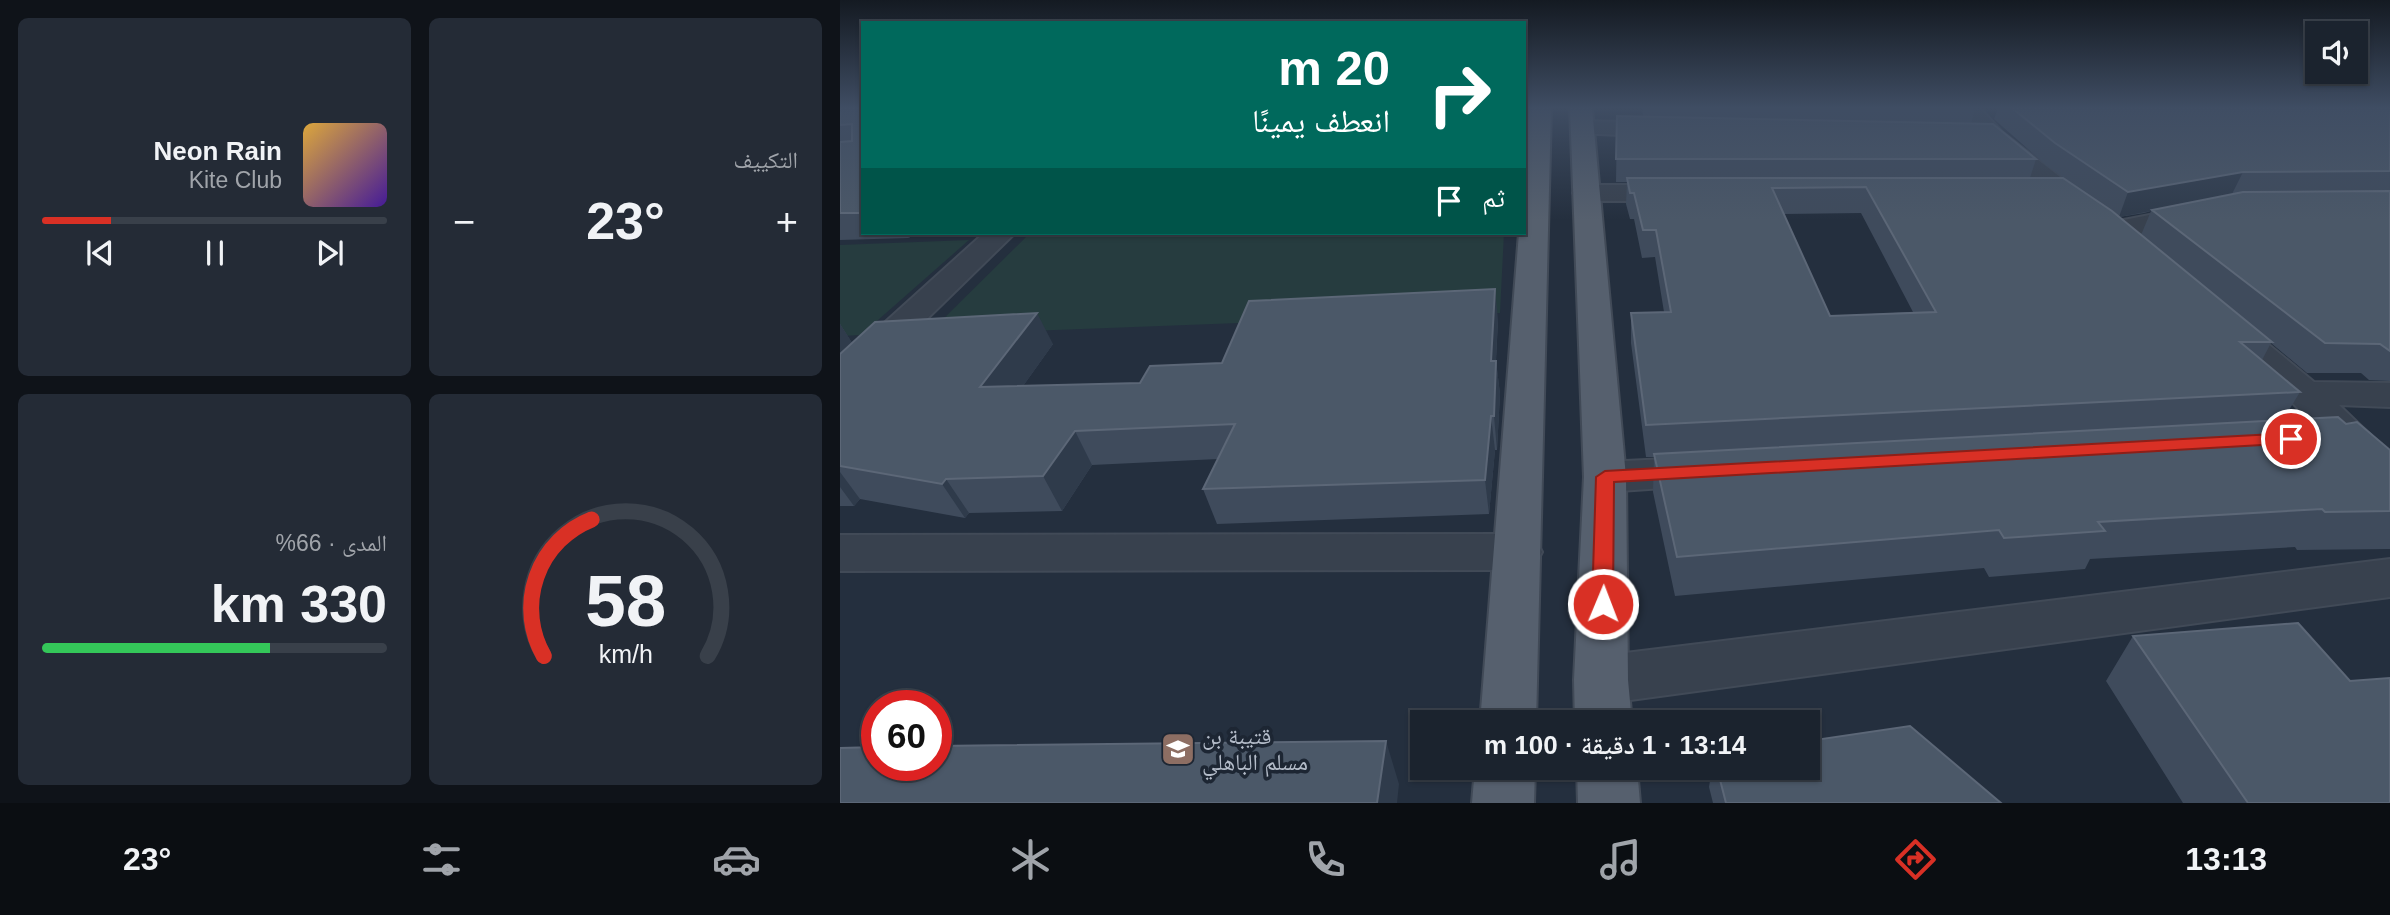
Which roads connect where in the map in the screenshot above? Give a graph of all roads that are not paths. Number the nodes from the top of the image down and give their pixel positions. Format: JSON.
{"nodes":[{"id":1,"x":1533,"y":145,"type":"edge"},
{"id":2,"x":1583,"y":145,"type":"edge"},
{"id":3,"x":2001,"y":145,"type":"edge"},
{"id":4,"x":1586,"y":193,"type":"junction"},
{"id":5,"x":2061,"y":193,"type":"junction"},
{"id":6,"x":1708,"y":194,"type":"edge"},
{"id":7,"x":2020,"y":194,"type":"edge"},
{"id":8,"x":2217,"y":209,"type":"edge"},
{"id":9,"x":2113,"y":230,"type":"junction"},
{"id":10,"x":999,"y":235,"type":"edge"},
{"id":11,"x":2144,"y":257,"type":"edge"},
{"id":12,"x":2198,"y":302,"type":"edge"},
{"id":13,"x":840,"y":383,"type":"edge"},
{"id":14,"x":2304,"y":393,"type":"junction"},
{"id":15,"x":2390,"y":395,"type":"edge"},
{"id":16,"x":2345,"y":436,"type":"junction"},
{"id":17,"x":2304,"y":438,"type":"edge"},
{"id":18,"x":1745,"y":469,"type":"edge"},
{"id":19,"x":1605,"y":477,"type":"junction"},
{"id":20,"x":2390,"y":479,"type":"edge"},
{"id":21,"x":1518,"y":552,"type":"junction"},
{"id":22,"x":840,"y":553,"type":"edge"},
{"id":23,"x":2390,"y":578,"type":"edge"},
{"id":24,"x":1603,"y":701,"type":"edge"},
{"id":25,"x":1509,"y":710,"type":"edge"},
{"id":26,"x":1504,"y":780,"type":"edge"},
{"id":27,"x":1608,"y":780,"type":"edge"},
{"id":28,"x":1503,"y":803,"type":"edge"},
{"id":29,"x":1609,"y":803,"type":"edge"}],
"edges":[{"from":1,"to":21,"type":"main road"},
{"from":2,"to":4,"type":"main road"},
{"from":3,"to":5,"type":"street"},
{"from":4,"to":6,"type":"street"},
{"from":4,"to":19,"type":"main road"},
{"from":5,"to":7,"type":"street"},
{"from":5,"to":9,"type":"street"},
{"from":8,"to":9,"type":"street"},
{"from":9,"to":11,"type":"street"},
{"from":10,"to":13,"type":"street"},
{"from":12,"to":14,"type":"street"},
{"from":14,"to":15,"type":"street"},
{"from":14,"to":16,"type":"street"},
{"from":16,"to":17,"type":"street"},
{"from":16,"to":20,"type":"street"},
{"from":18,"to":19,"type":"street"},
{"from":19,"to":24,"type":"main road"},
{"from":21,"to":22,"type":"street"},
{"from":21,"to":25,"type":"main road"},
{"from":23,"to":24,"type":"street"},
{"from":26,"to":28,"type":"main road"},
{"from":27,"to":29,"type":"main road"}]}
